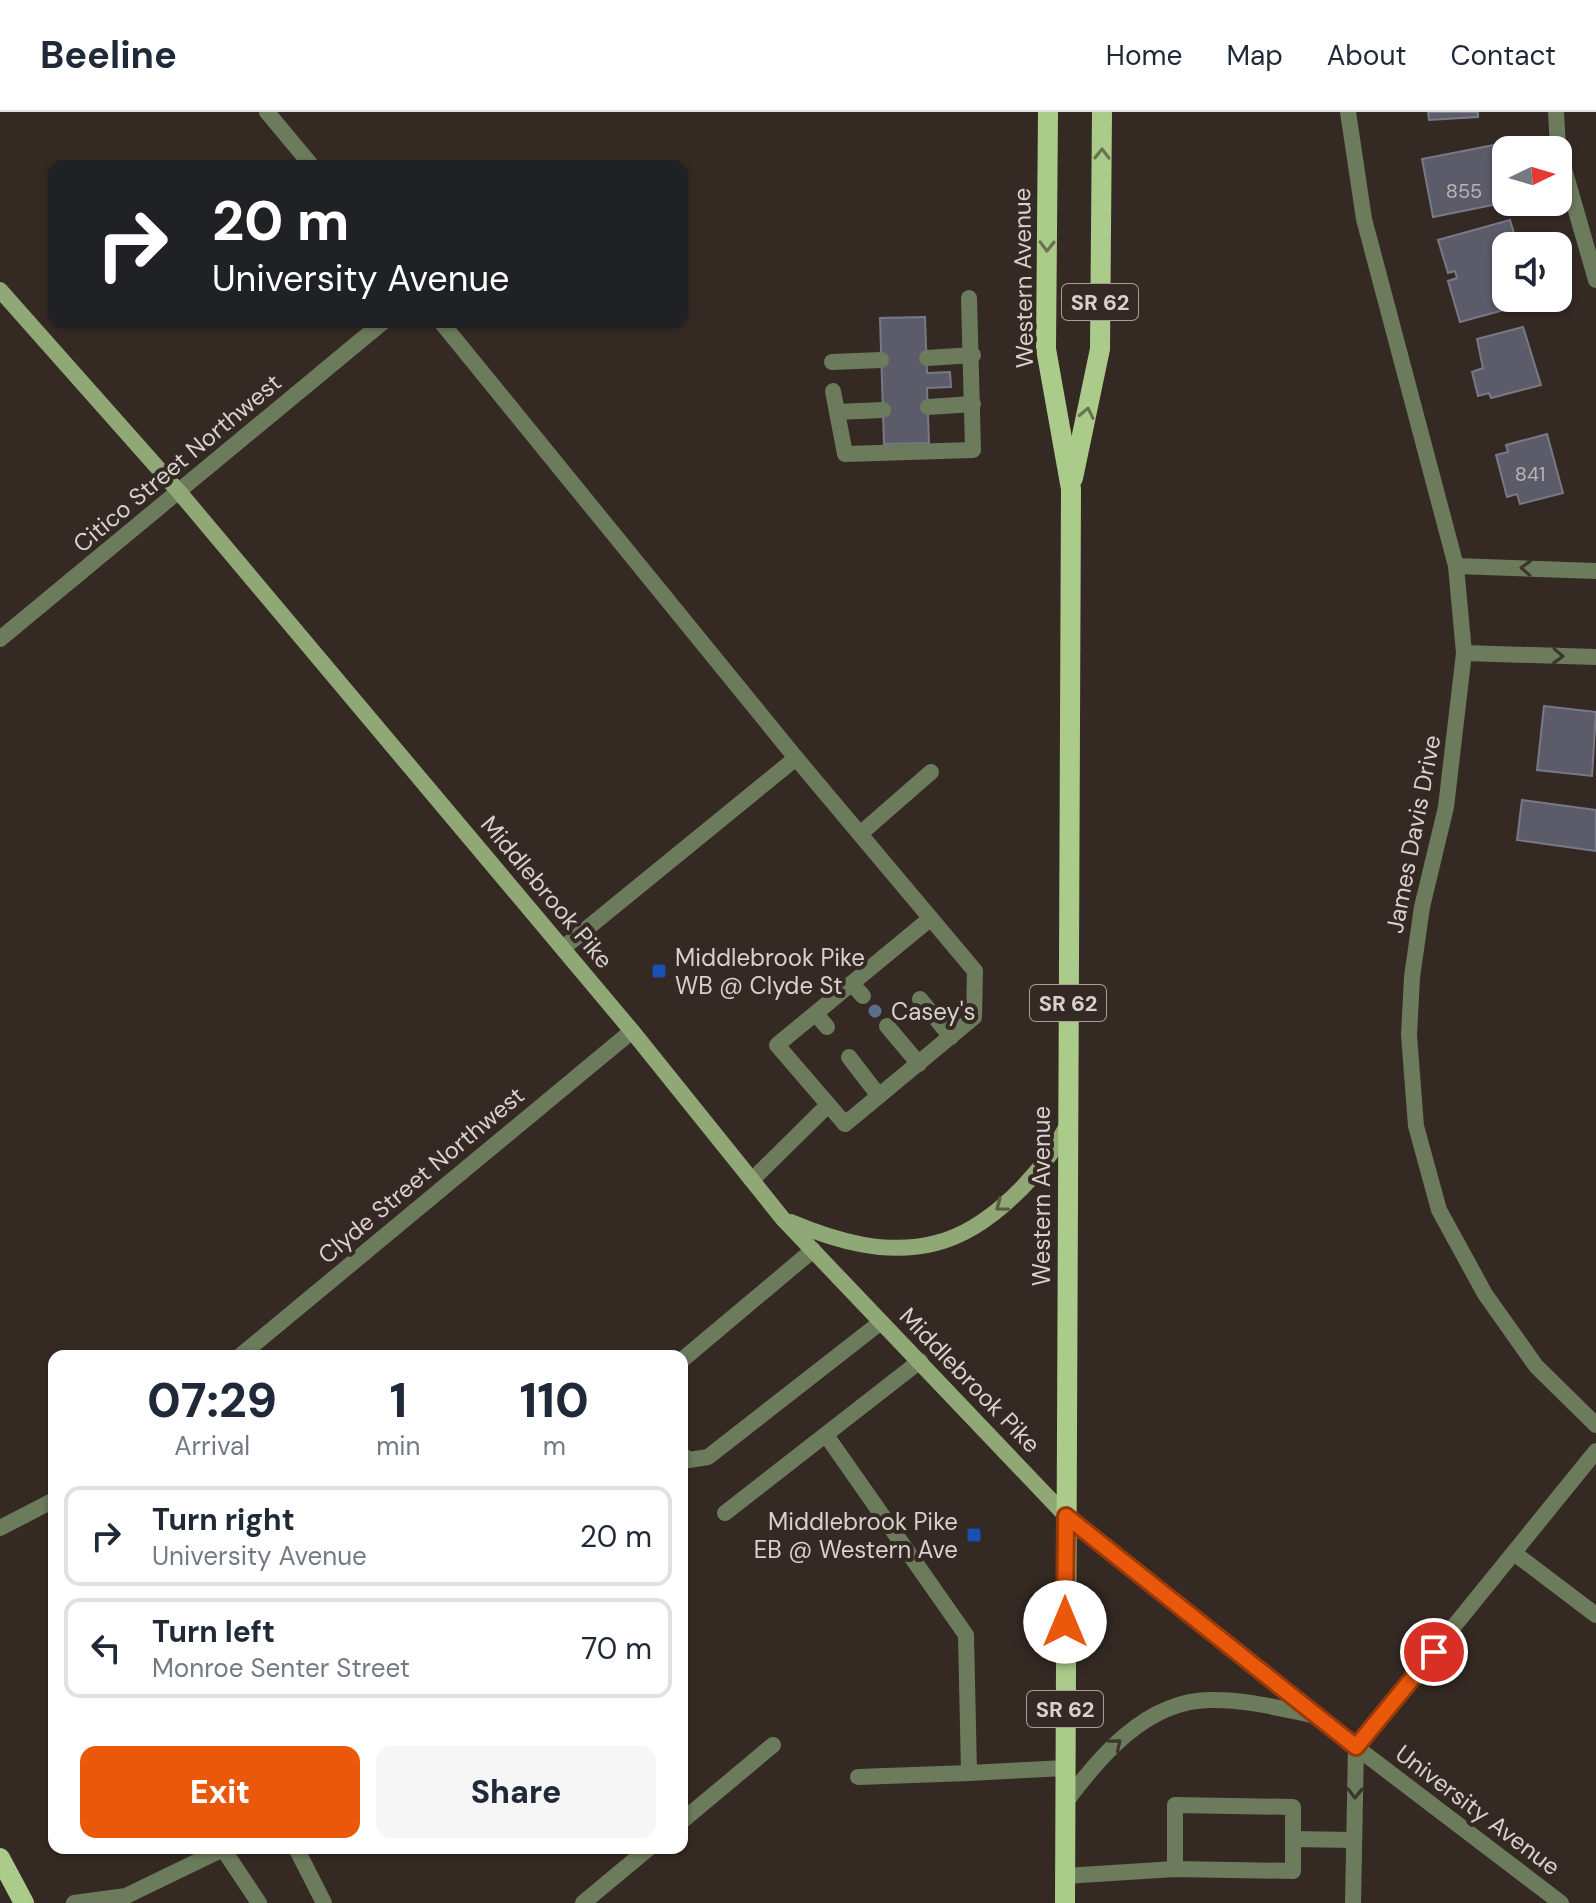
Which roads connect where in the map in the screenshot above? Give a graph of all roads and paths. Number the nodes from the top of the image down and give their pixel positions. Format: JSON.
{"nodes":[{"id":1,"x":267,"y":112,"type":"edge"},
{"id":2,"x":1048,"y":112,"type":"edge"},
{"id":3,"x":1102,"y":112,"type":"edge"},
{"id":4,"x":1348,"y":112,"type":"edge"},
{"id":5,"x":1556,"y":112,"type":"edge"},
{"id":6,"x":307,"y":160,"type":"edge"},
{"id":7,"x":1596,"y":280,"type":"edge"},
{"id":8,"x":0,"y":290,"type":"edge"},
{"id":9,"x":969,"y":298,"type":"dead end"},
{"id":10,"x":376,"y":328,"type":"edge"},
{"id":11,"x":446,"y":328,"type":"edge"},
{"id":12,"x":973,"y":355,"type":"junction"},
{"id":13,"x":927,"y":358,"type":"dead end"},
{"id":14,"x":881,"y":360,"type":"dead end"},
{"id":15,"x":832,"y":362,"type":"dead end"},
{"id":16,"x":833,"y":391,"type":"dead end"},
{"id":17,"x":973,"y":404,"type":"junction"},
{"id":18,"x":928,"y":407,"type":"dead end"},
{"id":19,"x":883,"y":410,"type":"dead end"},
{"id":20,"x":837,"y":412,"type":"junction"},
{"id":21,"x":1071,"y":489,"type":"junction"},
{"id":22,"x":180,"y":493,"type":"junction"},
{"id":23,"x":1456,"y":566,"type":"junction"},
{"id":24,"x":1596,"y":571,"type":"edge"},
{"id":25,"x":0,"y":639,"type":"edge"},
{"id":26,"x":1464,"y":653,"type":"junction"},
{"id":27,"x":1596,"y":657,"type":"edge"},
{"id":28,"x":796,"y":758,"type":"junction"},
{"id":29,"x":931,"y":772,"type":"dead end"},
{"id":30,"x":860,"y":834,"type":"junction"},
{"id":31,"x":931,"y":918,"type":"junction"},
{"id":32,"x":563,"y":948,"type":"junction"},
{"id":33,"x":920,"y":999,"type":"dead end"},
{"id":34,"x":816,"y":1014,"type":"junction"},
{"id":35,"x":887,"y":1026,"type":"dead end"},
{"id":36,"x":827,"y":1027,"type":"dead end"},
{"id":37,"x":632,"y":1031,"type":"junction"},
{"id":38,"x":951,"y":1037,"type":"junction"},
{"id":39,"x":849,"y":1057,"type":"dead end"},
{"id":40,"x":919,"y":1064,"type":"junction"},
{"id":41,"x":879,"y":1096,"type":"junction"},
{"id":42,"x":828,"y":1105,"type":"junction"},
{"id":43,"x":1067,"y":1125,"type":"junction"},
{"id":44,"x":752,"y":1180,"type":"junction"},
{"id":45,"x":783,"y":1219,"type":"junction"},
{"id":46,"x":813,"y":1250,"type":"junction"},
{"id":47,"x":881,"y":1322,"type":"junction"},
{"id":48,"x":247,"y":1350,"type":"edge"},
{"id":49,"x":688,"y":1355,"type":"edge"},
{"id":50,"x":920,"y":1361,"type":"junction"},
{"id":51,"x":1596,"y":1425,"type":"edge"},
{"id":52,"x":826,"y":1435,"type":"junction"},
{"id":53,"x":1596,"y":1451,"type":"edge"},
{"id":54,"x":688,"y":1459,"type":"edge"},
{"id":55,"x":48,"y":1503,"type":"edge"},
{"id":56,"x":725,"y":1513,"type":"dead end"},
{"id":57,"x":1066,"y":1516,"type":"junction"},
{"id":58,"x":0,"y":1528,"type":"edge"},
{"id":59,"x":1514,"y":1553,"type":"junction"},
{"id":60,"x":1596,"y":1615,"type":"edge"},
{"id":61,"x":1318,"y":1716,"type":"junction"},
{"id":62,"x":773,"y":1745,"type":"dead end"},
{"id":63,"x":1356,"y":1747,"type":"junction"},
{"id":64,"x":1065,"y":1768,"type":"junction"},
{"id":65,"x":969,"y":1773,"type":"junction"},
{"id":66,"x":858,"y":1777,"type":"dead end"},
{"id":67,"x":1065,"y":1803,"type":"junction"},
{"id":68,"x":688,"y":1816,"type":"edge"},
{"id":69,"x":1293,"y":1839,"type":"junction"},
{"id":70,"x":1354,"y":1840,"type":"junction"},
{"id":71,"x":213,"y":1854,"type":"edge"},
{"id":72,"x":226,"y":1854,"type":"edge"},
{"id":73,"x":299,"y":1854,"type":"edge"},
{"id":74,"x":642,"y":1854,"type":"edge"},
{"id":75,"x":0,"y":1858,"type":"edge"},
{"id":76,"x":1175,"y":1869,"type":"junction"},
{"id":77,"x":1065,"y":1876,"type":"junction"},
{"id":78,"x":24,"y":1903,"type":"edge"},
{"id":79,"x":74,"y":1903,"type":"edge"},
{"id":80,"x":259,"y":1903,"type":"edge"},
{"id":81,"x":324,"y":1903,"type":"edge"},
{"id":82,"x":583,"y":1903,"type":"edge"},
{"id":83,"x":1065,"y":1903,"type":"edge"},
{"id":84,"x":1353,"y":1903,"type":"edge"},
{"id":85,"x":1561,"y":1903,"type":"edge"}],
"edges":[{"from":1,"to":6,"type":"street"},
{"from":2,"to":21,"type":"main road","name":"Western Avenue","number":"SR 62","one_way":true},
{"from":21,"to":3,"type":"main road","name":"Western Avenue","number":"SR 62","one_way":true},
{"from":4,"to":23,"type":"street","name":"James Davis Drive"},
{"from":5,"to":7,"type":"street"},
{"from":8,"to":22,"type":"main road","name":"Middlebrook Pike"},
{"from":9,"to":12,"type":"street"},
{"from":10,"to":22,"type":"street","name":"Citico Street Northwest"},
{"from":11,"to":28,"type":"street"},
{"from":12,"to":13,"type":"street"},
{"from":12,"to":17,"type":"street"},
{"from":14,"to":15,"type":"street"},
{"from":16,"to":20,"type":"street"},
{"from":17,"to":18,"type":"street"},
{"from":17,"to":20,"type":"street"},
{"from":19,"to":20,"type":"street"},
{"from":21,"to":43,"type":"main road","name":"Western Avenue","number":"SR 62"},
{"from":22,"to":25,"type":"street","name":"Citico Street Northwest"},
{"from":22,"to":32,"type":"main road","name":"Middlebrook Pike"},
{"from":24,"to":23,"type":"street","one_way":true},
{"from":23,"to":26,"type":"street","name":"James Davis Drive"},
{"from":26,"to":27,"type":"street","one_way":true},
{"from":26,"to":51,"type":"street","name":"James Davis Drive"},
{"from":28,"to":30,"type":"street"},
{"from":28,"to":32,"type":"street"},
{"from":29,"to":30,"type":"street"},
{"from":30,"to":31,"type":"street"},
{"from":31,"to":34,"type":"street"},
{"from":31,"to":38,"type":"street"},
{"from":32,"to":37,"type":"main road","name":"Middlebrook Pike"},
{"from":33,"to":38,"type":"street"},
{"from":34,"to":36,"type":"street"},
{"from":34,"to":42,"type":"street"},
{"from":35,"to":40,"type":"street"},
{"from":37,"to":44,"type":"main road","name":"Middlebrook Pike"},
{"from":37,"to":48,"type":"street","name":"Clyde Street Northwest"},
{"from":38,"to":40,"type":"street"},
{"from":39,"to":41,"type":"street"},
{"from":40,"to":41,"type":"street"},
{"from":41,"to":42,"type":"street"},
{"from":42,"to":44,"type":"street"},
{"from":43,"to":45,"type":"main road","one_way":true},
{"from":43,"to":57,"type":"main road","name":"Western Avenue","number":"SR 62"},
{"from":44,"to":45,"type":"main road","name":"Middlebrook Pike"},
{"from":45,"to":46,"type":"main road","name":"Middlebrook Pike"},
{"from":46,"to":47,"type":"main road","name":"Middlebrook Pike"},
{"from":46,"to":49,"type":"street"},
{"from":47,"to":50,"type":"main road","name":"Middlebrook Pike"},
{"from":47,"to":54,"type":"street"},
{"from":50,"to":52,"type":"street"},
{"from":50,"to":57,"type":"main road","name":"Middlebrook Pike"},
{"from":52,"to":56,"type":"street"},
{"from":52,"to":65,"type":"street"},
{"from":53,"to":59,"type":"street"},
{"from":55,"to":58,"type":"street"},
{"from":57,"to":61,"type":"street","name":"University Avenue"},
{"from":57,"to":64,"type":"main road","name":"Western Avenue","number":"SR 62"},
{"from":59,"to":60,"type":"street"},
{"from":59,"to":63,"type":"street"},
{"from":61,"to":63,"type":"street","name":"University Avenue"},
{"from":67,"to":61,"type":"street","one_way":true},
{"from":62,"to":68,"type":"street"},
{"from":63,"to":70,"type":"street","one_way":true},
{"from":63,"to":85,"type":"street","name":"University Avenue"},
{"from":64,"to":65,"type":"street"},
{"from":64,"to":67,"type":"main road","name":"Western Avenue","number":"SR 62"},
{"from":65,"to":66,"type":"street"},
{"from":67,"to":77,"type":"main road","name":"Western Avenue","number":"SR 62"},
{"from":69,"to":70,"type":"street"},
{"from":69,"to":76,"type":"street"},
{"from":69,"to":76,"type":"street"},
{"from":70,"to":84,"type":"street"},
{"from":71,"to":79,"type":"street"},
{"from":72,"to":80,"type":"street"},
{"from":73,"to":81,"type":"street"},
{"from":74,"to":82,"type":"street"},
{"from":75,"to":78,"type":"main road"},
{"from":76,"to":77,"type":"street"},
{"from":77,"to":83,"type":"main road","name":"Western Avenue","number":"SR 62"}]}
